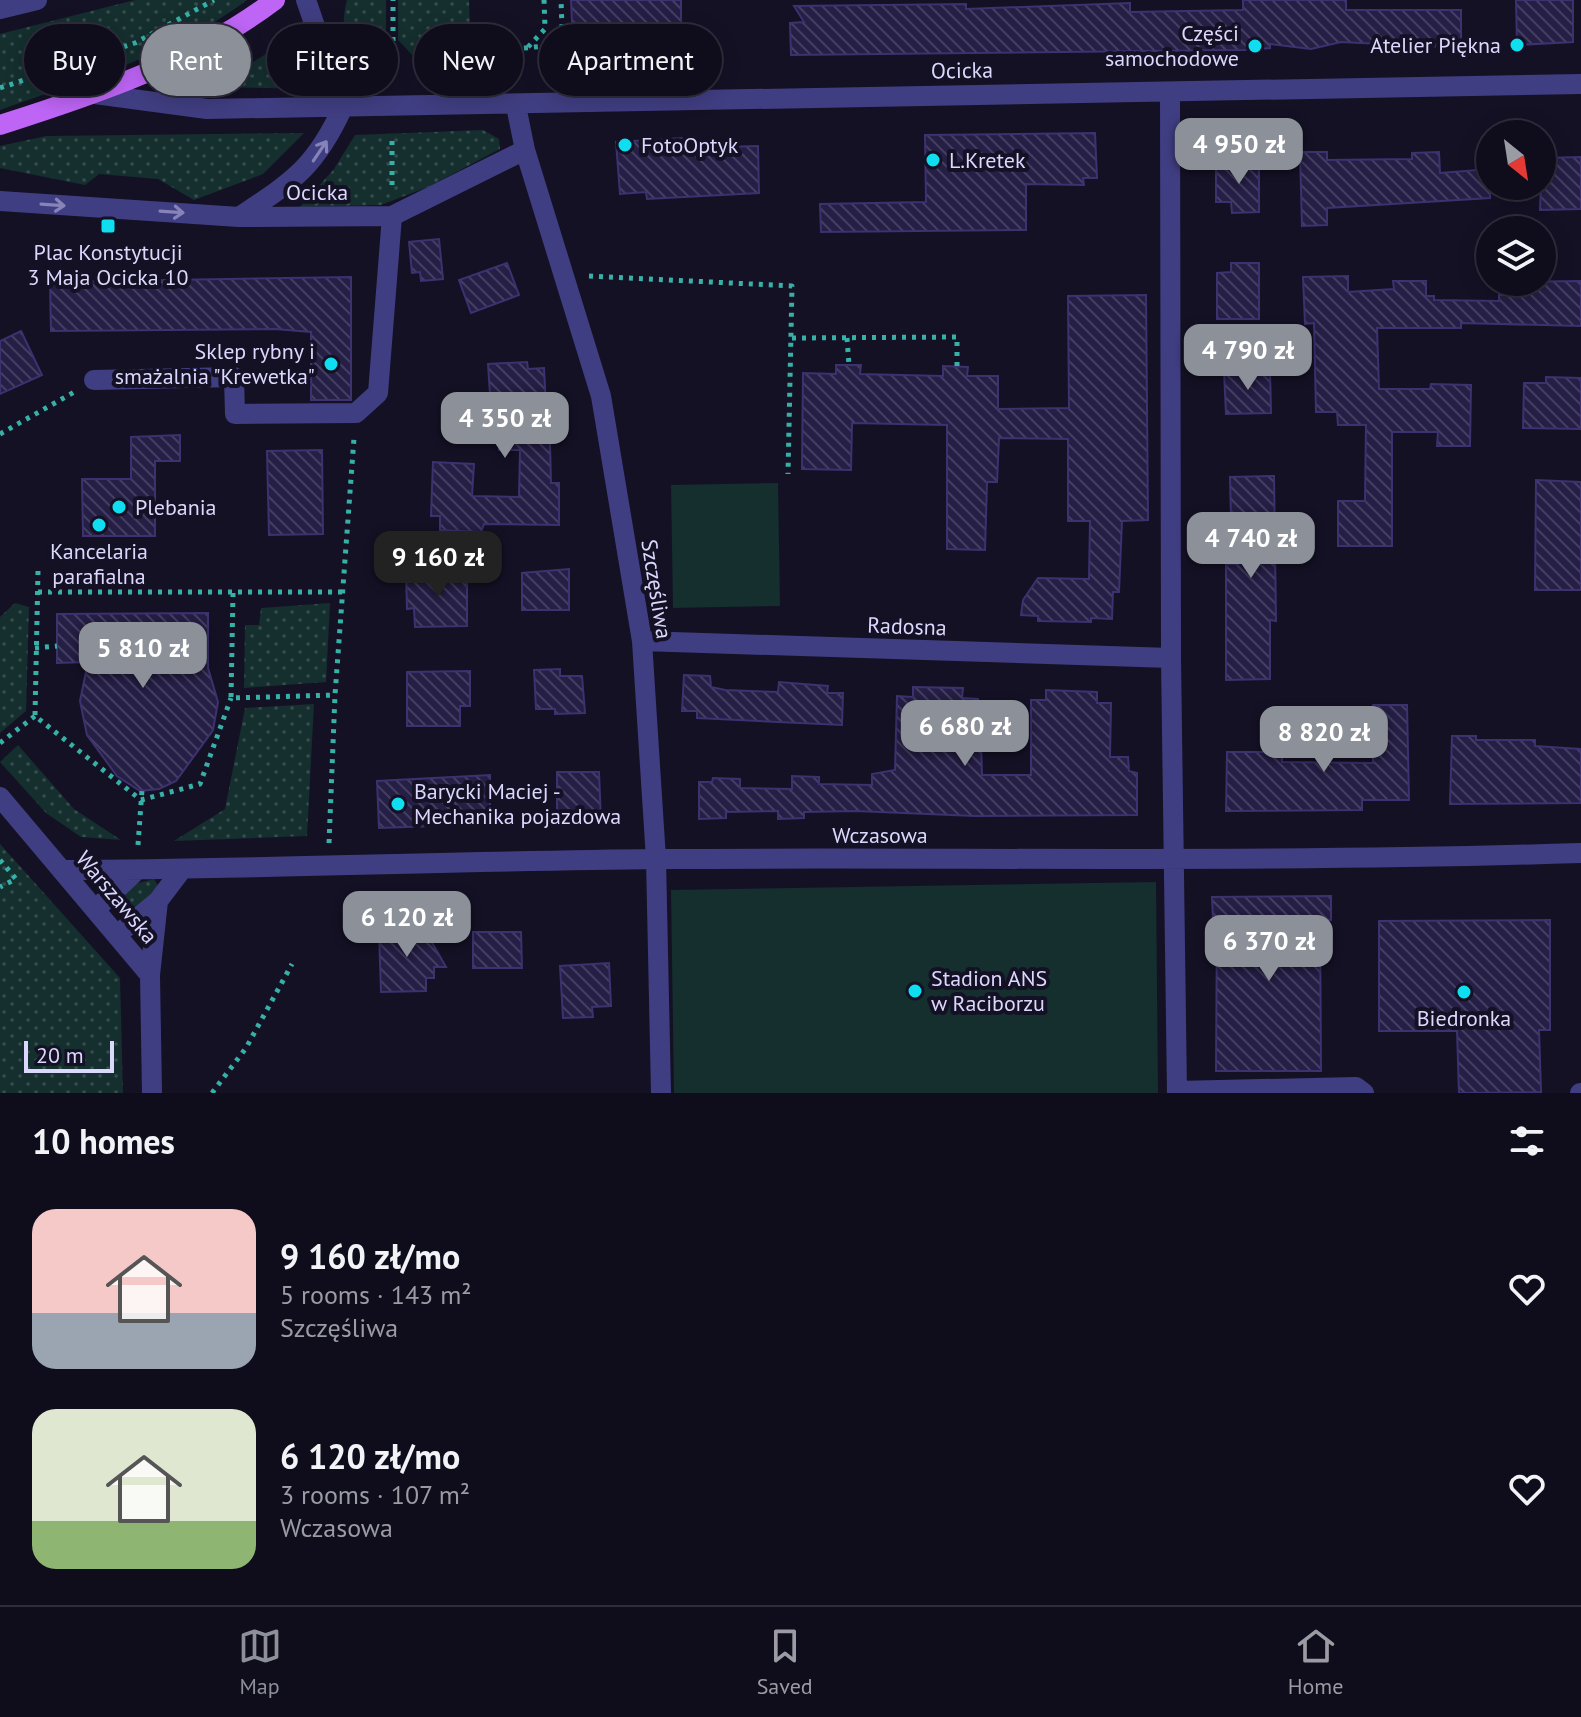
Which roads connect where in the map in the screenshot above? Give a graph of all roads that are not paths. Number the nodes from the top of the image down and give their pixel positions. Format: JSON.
{"nodes":[{"id":1,"x":37,"y":0,"type":"edge"},
{"id":2,"x":275,"y":0,"type":"edge"},
{"id":3,"x":306,"y":0,"type":"edge"},
{"id":4,"x":0,"y":9,"type":"edge"},
{"id":5,"x":125,"y":81,"type":"edge"},
{"id":6,"x":1581,"y":84,"type":"edge"},
{"id":7,"x":1170,"y":92,"type":"junction"},
{"id":8,"x":89,"y":96,"type":"edge"},
{"id":9,"x":110,"y":96,"type":"edge"},
{"id":10,"x":516,"y":106,"type":"junction"},
{"id":11,"x":343,"y":107,"type":"junction"},
{"id":12,"x":0,"y":125,"type":"edge"},
{"id":13,"x":525,"y":150,"type":"junction"},
{"id":14,"x":0,"y":201,"type":"edge"},
{"id":15,"x":392,"y":216,"type":"junction"},
{"id":16,"x":239,"y":217,"type":"junction"},
{"id":17,"x":94,"y":380,"type":"road end"},
{"id":18,"x":642,"y":641,"type":"junction"},
{"id":19,"x":1171,"y":658,"type":"junction"},
{"id":20,"x":0,"y":797,"type":"edge"},
{"id":21,"x":1581,"y":853,"type":"edge"},
{"id":22,"x":1173,"y":857,"type":"junction"},
{"id":23,"x":656,"y":859,"type":"junction"},
{"id":24,"x":64,"y":870,"type":"junction"},
{"id":25,"x":137,"y":870,"type":"junction"},
{"id":26,"x":180,"y":872,"type":"junction"},
{"id":27,"x":158,"y":901,"type":"junction"},
{"id":28,"x":97,"y":908,"type":"junction"},
{"id":29,"x":118,"y":934,"type":"junction"},
{"id":30,"x":150,"y":975,"type":"junction"},
{"id":31,"x":1177,"y":1092,"type":"edge"},
{"id":32,"x":152,"y":1093,"type":"edge"},
{"id":33,"x":661,"y":1093,"type":"edge"},
{"id":34,"x":1364,"y":1093,"type":"edge"}],
"edges":[{"from":1,"to":4,"type":"street"},
{"from":2,"to":5,"type":"main road"},
{"from":3,"to":11,"type":"street"},
{"from":6,"to":7,"type":"street","name":"Ocicka"},
{"from":7,"to":10,"type":"street","name":"Ocicka"},
{"from":7,"to":19,"type":"street"},
{"from":8,"to":12,"type":"main road"},
{"from":9,"to":11,"type":"street","name":"Ocicka"},
{"from":10,"to":11,"type":"street","name":"Ocicka"},
{"from":10,"to":13,"type":"street","name":"Szczęśliwa"},
{"from":16,"to":11,"type":"street","name":"Ocicka","one_way":true},
{"from":13,"to":15,"type":"street","name":"Ocicka"},
{"from":13,"to":18,"type":"street","name":"Szczęśliwa"},
{"from":14,"to":16,"type":"street","name":"Ocicka","one_way":true},
{"from":15,"to":16,"type":"street","name":"Ocicka"},
{"from":15,"to":17,"type":"street"},
{"from":18,"to":19,"type":"street","name":"Radosna"},
{"from":18,"to":23,"type":"street","name":"Szczęśliwa"},
{"from":19,"to":22,"type":"street"},
{"from":20,"to":24,"type":"street","name":"Warszawska"},
{"from":21,"to":22,"type":"street","name":"Wczasowa"},
{"from":22,"to":23,"type":"street","name":"Wczasowa"},
{"from":22,"to":31,"type":"street"},
{"from":23,"to":26,"type":"street","name":"Wczasowa"},
{"from":23,"to":33,"type":"street","name":"Szczęśliwa"},
{"from":24,"to":25,"type":"street","name":"Wczasowa"},
{"from":24,"to":28,"type":"street","name":"Warszawska"},
{"from":25,"to":26,"type":"street","name":"Wczasowa"},
{"from":25,"to":28,"type":"street"},
{"from":26,"to":27,"type":"street"},
{"from":27,"to":29,"type":"street"},
{"from":27,"to":30,"type":"street"},
{"from":28,"to":29,"type":"street","name":"Warszawska"},
{"from":29,"to":30,"type":"street","name":"Warszawska"},
{"from":30,"to":32,"type":"street","name":"Warszawska"},
{"from":31,"to":34,"type":"street"}]}
